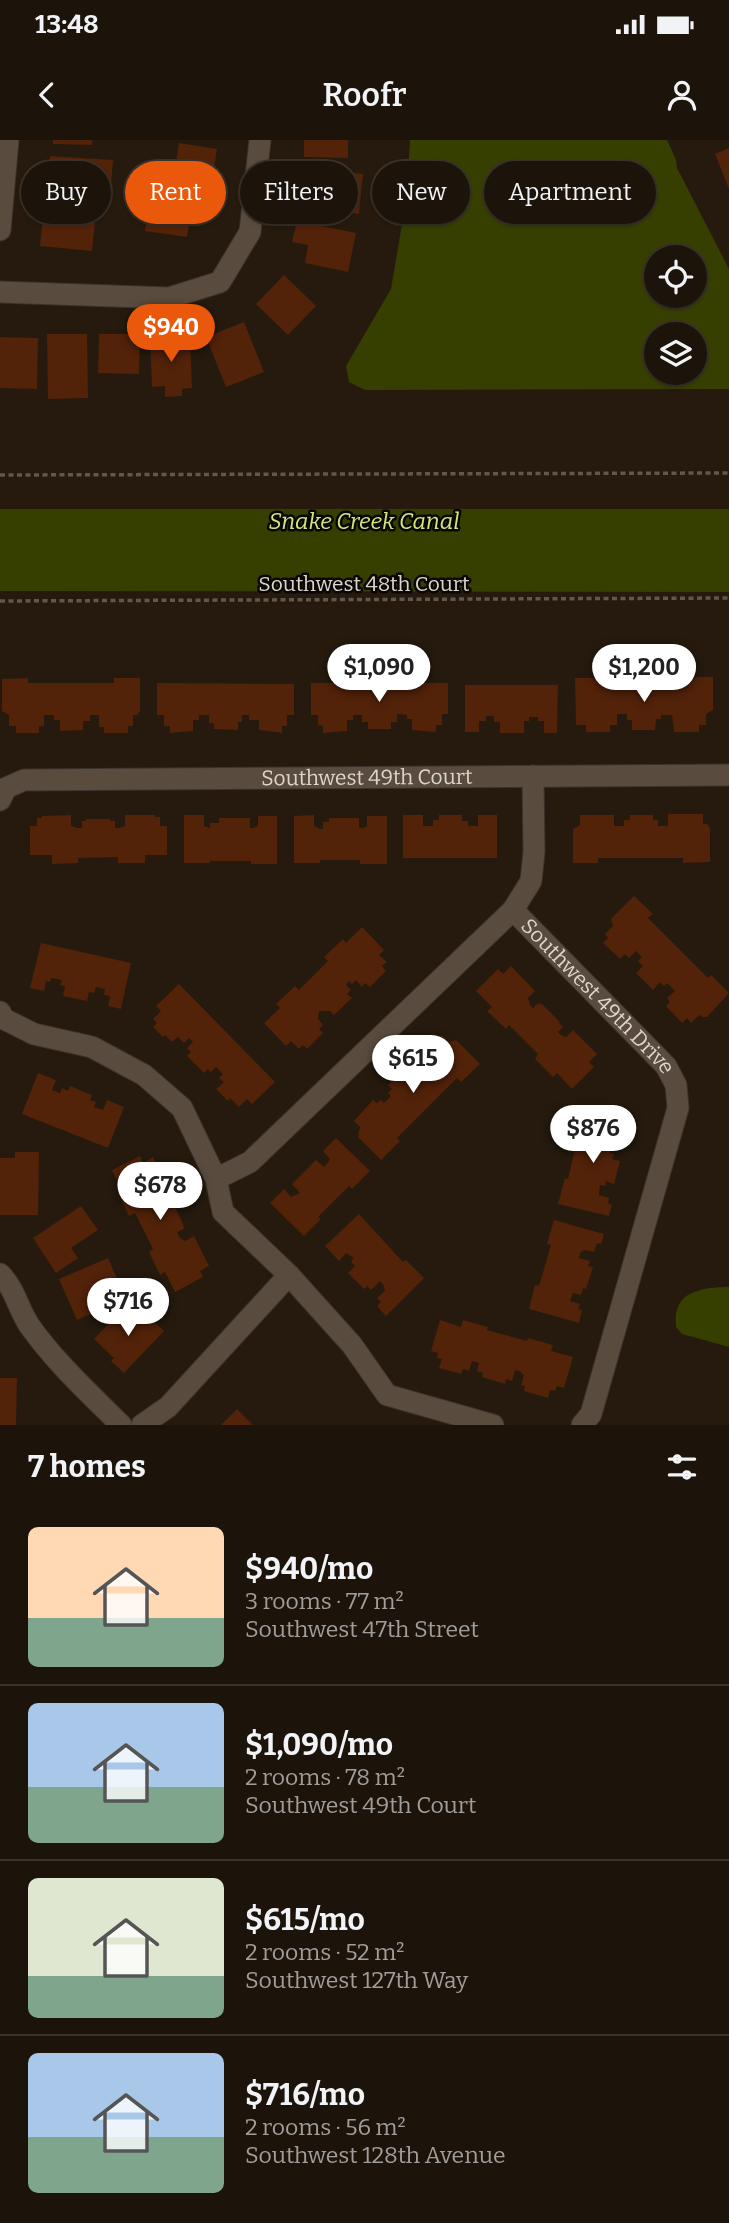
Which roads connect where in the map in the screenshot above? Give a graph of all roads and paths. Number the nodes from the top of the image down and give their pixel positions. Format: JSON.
{"nodes":[{"id":1,"x":8,"y":140,"type":"edge"},
{"id":2,"x":260,"y":140,"type":"edge"},
{"id":3,"x":0,"y":230,"type":"edge"},
{"id":4,"x":0,"y":292,"type":"edge"},
{"id":5,"x":729,"y":473,"type":"edge"},
{"id":6,"x":0,"y":475,"type":"edge"},
{"id":7,"x":729,"y":598,"type":"edge"},
{"id":8,"x":0,"y":601,"type":"edge"},
{"id":9,"x":729,"y":775,"type":"edge"},
{"id":10,"x":533,"y":776,"type":"junction"},
{"id":11,"x":3,"y":794,"type":"edge"},
{"id":12,"x":513,"y":910,"type":"junction"},
{"id":13,"x":2,"y":1016,"type":"edge"},
{"id":14,"x":216,"y":1179,"type":"junction"},
{"id":15,"x":0,"y":1274,"type":"edge"},
{"id":16,"x":289,"y":1275,"type":"junction"},
{"id":17,"x":121,"y":1425,"type":"edge"},
{"id":18,"x":142,"y":1425,"type":"edge"},
{"id":19,"x":493,"y":1425,"type":"edge"},
{"id":20,"x":582,"y":1425,"type":"edge"}],
"edges":[{"from":1,"to":3,"type":"street"},
{"from":2,"to":4,"type":"street"},
{"from":5,"to":6,"type":"path"},
{"from":7,"to":8,"type":"path","name":"Southwest 48th Court"},
{"from":9,"to":10,"type":"street","name":"Southwest 49th Court"},
{"from":10,"to":11,"type":"street","name":"Southwest 49th Court"},
{"from":10,"to":12,"type":"street"},
{"from":12,"to":14,"type":"street"},
{"from":12,"to":20,"type":"street","name":"Southwest 49th Drive"},
{"from":13,"to":14,"type":"street"},
{"from":14,"to":16,"type":"street"},
{"from":15,"to":17,"type":"street"},
{"from":16,"to":18,"type":"street"},
{"from":16,"to":19,"type":"street"}]}
